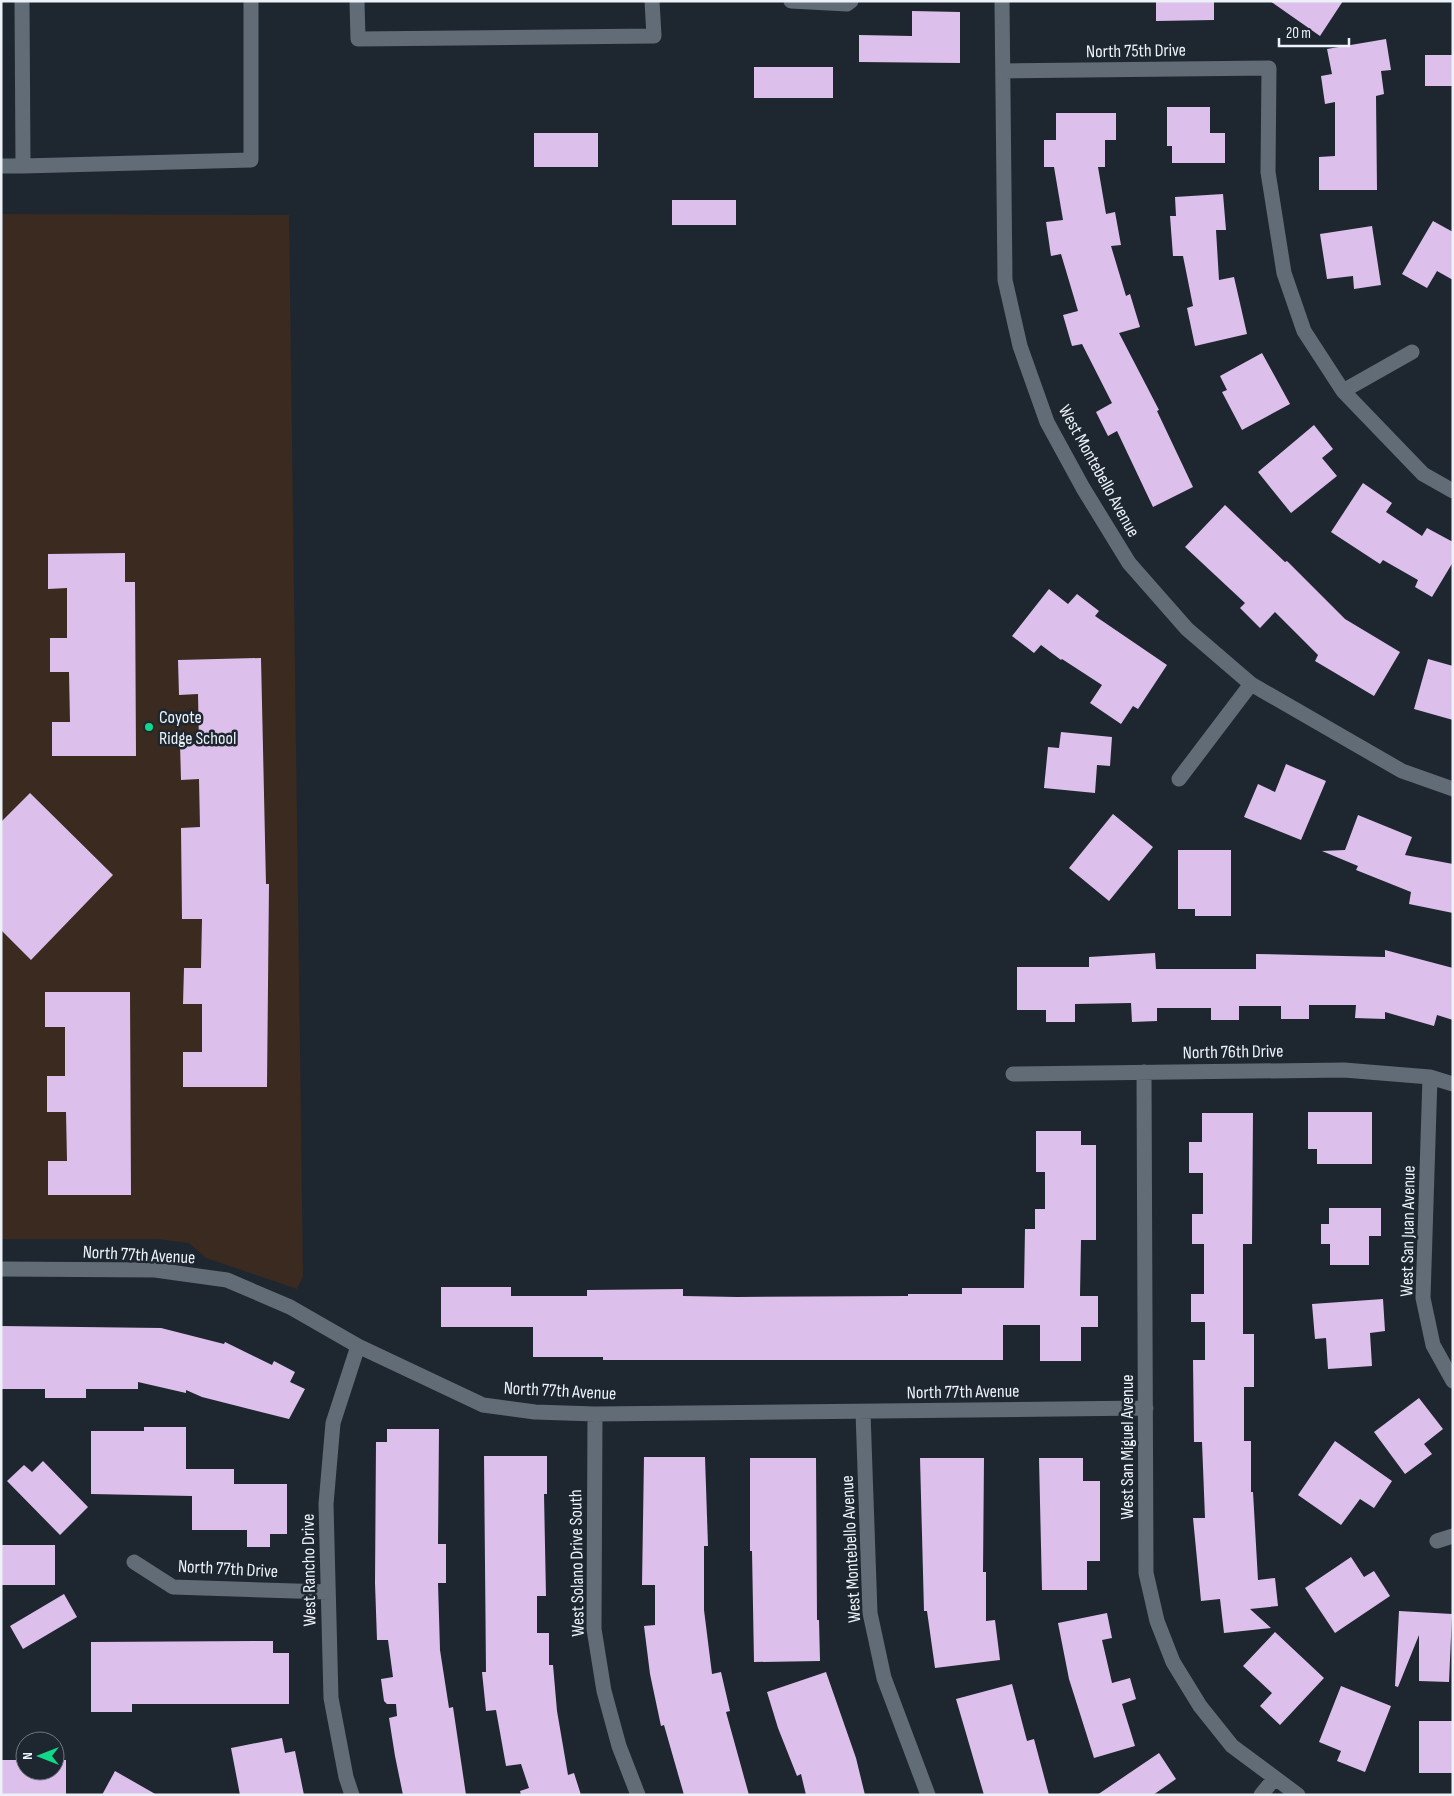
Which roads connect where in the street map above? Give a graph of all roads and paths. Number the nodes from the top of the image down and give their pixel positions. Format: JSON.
{"nodes":[{"id":1,"x":22,"y":1,"type":"edge"},
{"id":2,"x":251,"y":1,"type":"edge"},
{"id":3,"x":357,"y":1,"type":"edge"},
{"id":4,"x":652,"y":1,"type":"edge"},
{"id":5,"x":791,"y":1,"type":"edge"},
{"id":6,"x":851,"y":1,"type":"edge"},
{"id":7,"x":1002,"y":1,"type":"edge"},
{"id":8,"x":1003,"y":72,"type":"junction"},
{"id":9,"x":1,"y":166,"type":"edge"},
{"id":10,"x":23,"y":166,"type":"junction"},
{"id":11,"x":1412,"y":352,"type":"dead end"},
{"id":12,"x":1343,"y":392,"type":"junction"},
{"id":13,"x":1453,"y":490,"type":"edge"},
{"id":14,"x":1251,"y":684,"type":"junction"},
{"id":15,"x":1179,"y":779,"type":"dead end"},
{"id":16,"x":1453,"y":789,"type":"edge"},
{"id":17,"x":1144,"y":1072,"type":"junction"},
{"id":18,"x":1013,"y":1074,"type":"dead end"},
{"id":19,"x":1430,"y":1077,"type":"junction"},
{"id":20,"x":1453,"y":1084,"type":"edge"},
{"id":21,"x":1,"y":1270,"type":"edge"},
{"id":22,"x":358,"y":1346,"type":"junction"},
{"id":23,"x":1453,"y":1381,"type":"edge"},
{"id":24,"x":1146,"y":1408,"type":"junction"},
{"id":25,"x":863,"y":1412,"type":"junction"},
{"id":26,"x":595,"y":1414,"type":"junction"},
{"id":27,"x":1453,"y":1536,"type":"edge"},
{"id":28,"x":1437,"y":1541,"type":"dead end"},
{"id":29,"x":134,"y":1562,"type":"dead end"},
{"id":30,"x":327,"y":1592,"type":"junction"},
{"id":31,"x":1274,"y":1778,"type":"junction"},
{"id":32,"x":352,"y":1795,"type":"edge"},
{"id":33,"x":638,"y":1795,"type":"edge"},
{"id":34,"x":928,"y":1795,"type":"edge"},
{"id":35,"x":1261,"y":1795,"type":"edge"},
{"id":36,"x":1298,"y":1795,"type":"edge"}],
"edges":[{"from":1,"to":10,"type":"street"},
{"from":2,"to":10,"type":"street"},
{"from":3,"to":4,"type":"street"},
{"from":5,"to":6,"type":"street"},
{"from":7,"to":8,"type":"street","name":"West Montebello Avenue"},
{"from":8,"to":12,"type":"street","name":"North 75th Drive"},
{"from":8,"to":14,"type":"street","name":"West Montebello Avenue"},
{"from":9,"to":10,"type":"street"},
{"from":11,"to":12,"type":"street"},
{"from":12,"to":13,"type":"street"},
{"from":14,"to":15,"type":"street"},
{"from":14,"to":16,"type":"street","name":"West Montebello Avenue"},
{"from":17,"to":18,"type":"street","name":"North 76th Drive"},
{"from":17,"to":19,"type":"street","name":"North 76th Drive"},
{"from":17,"to":24,"type":"street","name":"West San Miguel Avenue"},
{"from":19,"to":20,"type":"street","name":"North 76th Drive"},
{"from":19,"to":23,"type":"street","name":"West San Juan Avenue"},
{"from":21,"to":22,"type":"street","name":"North 77th Avenue"},
{"from":22,"to":26,"type":"street","name":"North 77th Avenue"},
{"from":22,"to":30,"type":"street","name":"West Rancho Drive"},
{"from":24,"to":25,"type":"street","name":"North 77th Avenue"},
{"from":24,"to":31,"type":"street","name":"West San Miguel Avenue"},
{"from":25,"to":26,"type":"street","name":"North 77th Avenue"},
{"from":25,"to":34,"type":"street","name":"West Montebello Avenue"},
{"from":26,"to":33,"type":"street","name":"West Solano Drive South"},
{"from":27,"to":28,"type":"street"},
{"from":29,"to":30,"type":"street","name":"North 77th Drive"},
{"from":30,"to":32,"type":"street","name":"West Rancho Drive"},
{"from":31,"to":35,"type":"street"},
{"from":31,"to":36,"type":"street","name":"West San Miguel Avenue"}]}
